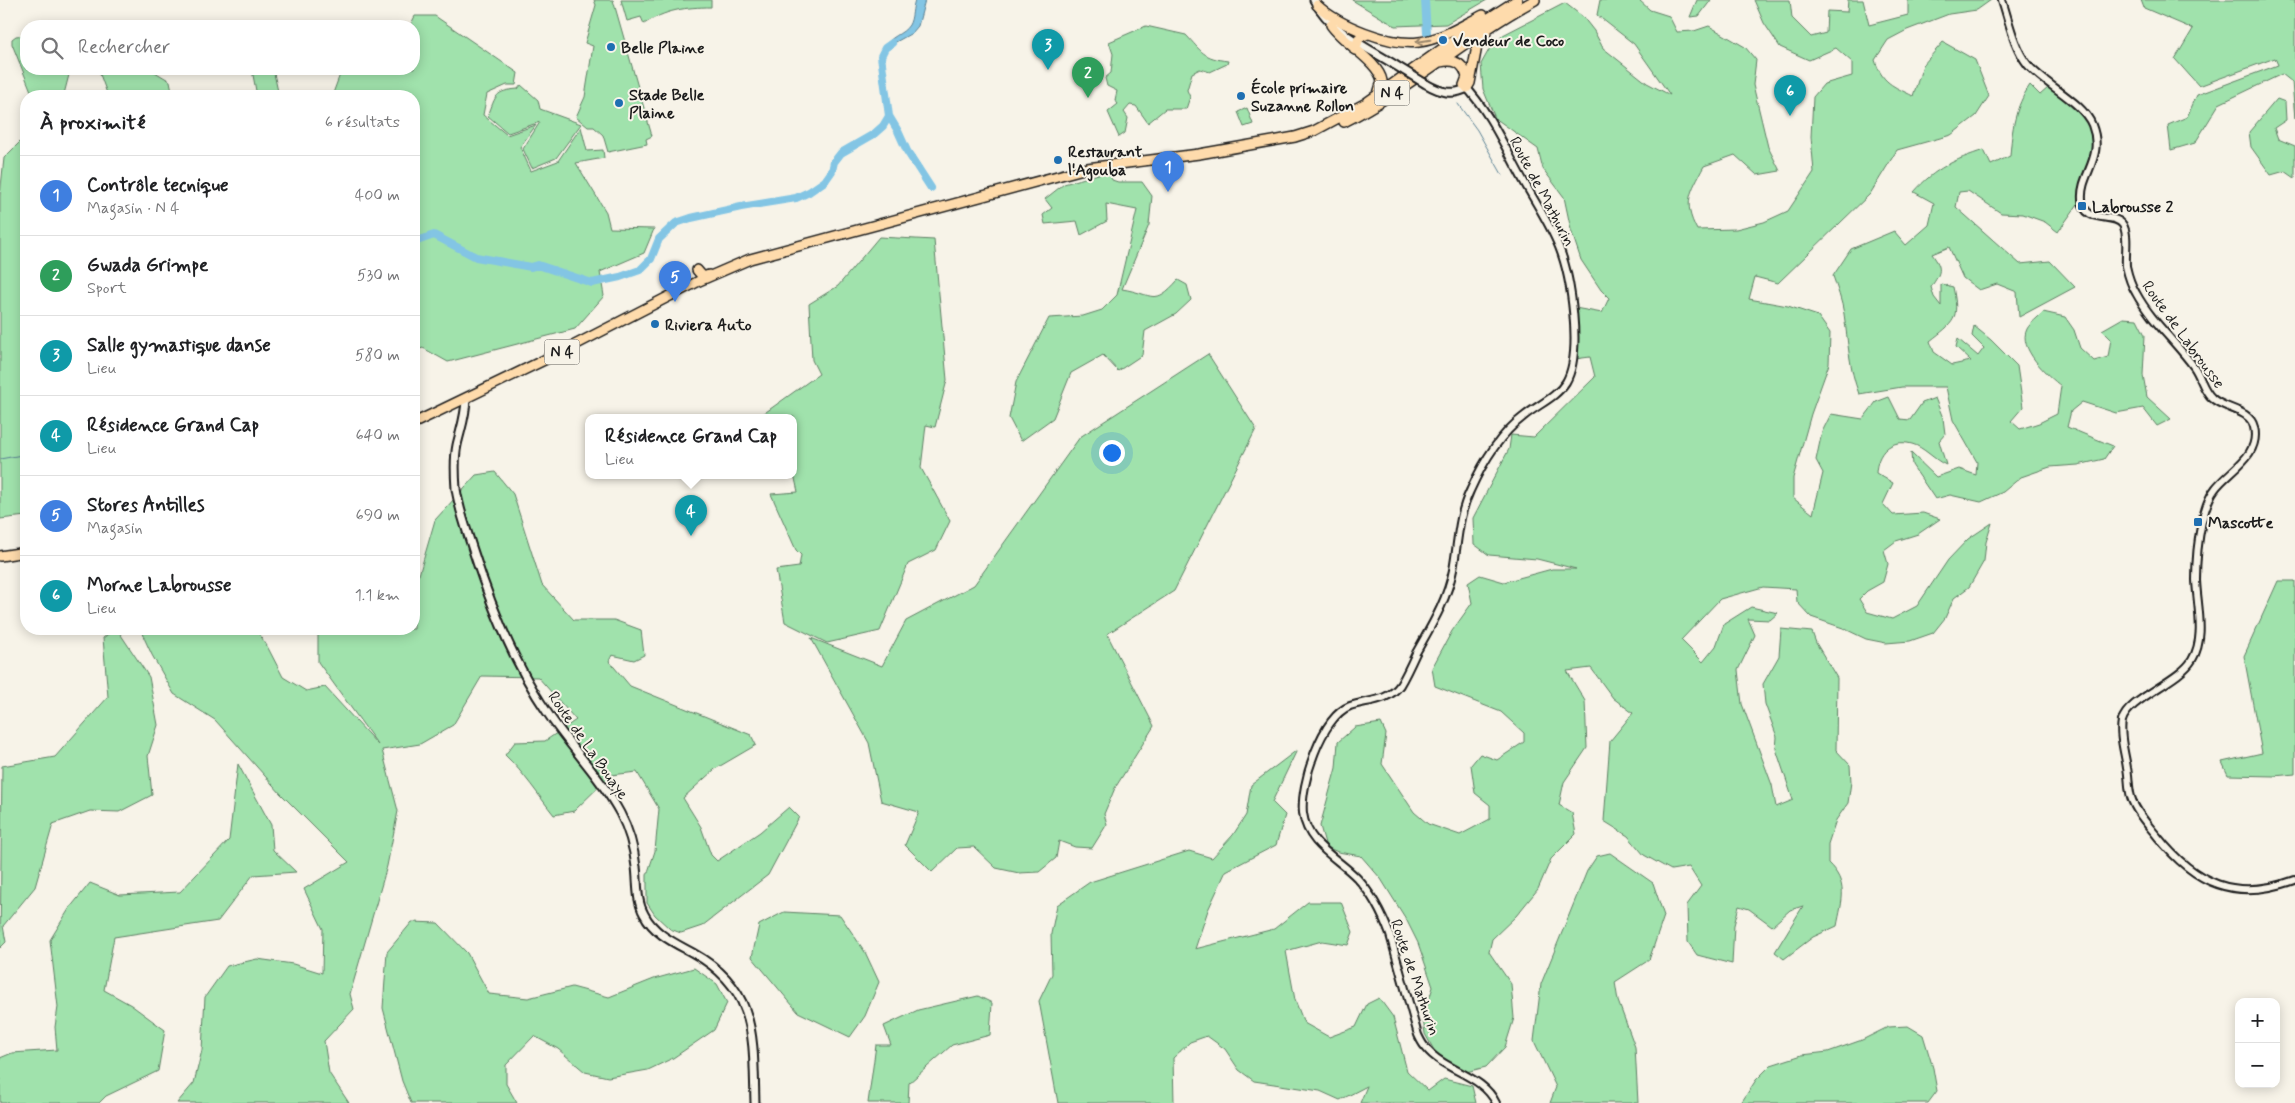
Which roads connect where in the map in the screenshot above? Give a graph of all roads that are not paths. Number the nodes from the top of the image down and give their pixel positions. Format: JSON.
{"nodes":[{"id":1,"x":1535,"y":0,"type":"edge"},
{"id":2,"x":2002,"y":0,"type":"edge"},
{"id":3,"x":1315,"y":3,"type":"edge"},
{"id":4,"x":1516,"y":3,"type":"edge"},
{"id":5,"x":1335,"y":23,"type":"junction"},
{"id":6,"x":1368,"y":34,"type":"junction"},
{"id":7,"x":1354,"y":42,"type":"junction"},
{"id":8,"x":1437,"y":63,"type":"junction"},
{"id":9,"x":1466,"y":86,"type":"junction"},
{"id":10,"x":1378,"y":94,"type":"junction"},
{"id":11,"x":646,"y":308,"type":"junction"},
{"id":12,"x":466,"y":398,"type":"junction"},
{"id":13,"x":420,"y":420,"type":"edge"},
{"id":14,"x":20,"y":553,"type":"edge"},
{"id":15,"x":0,"y":556,"type":"edge"},
{"id":16,"x":2295,"y":880,"type":"edge"},
{"id":17,"x":755,"y":1103,"type":"edge"},
{"id":18,"x":1496,"y":1103,"type":"edge"}],
"edges":[{"from":1,"to":4,"type":"highway","number":"N 4"},
{"from":2,"to":16,"type":"street","name":"Route de Labrousse"},
{"from":3,"to":5,"type":"highway"},
{"from":4,"to":6,"type":"highway","one_way":true},
{"from":4,"to":8,"type":"highway","number":"N 4"},
{"from":4,"to":9,"type":"highway"},
{"from":4,"to":10,"type":"highway","number":"N 4"},
{"from":5,"to":6,"type":"highway"},
{"from":5,"to":7,"type":"highway"},
{"from":5,"to":7,"type":"main road"},
{"from":6,"to":7,"type":"highway"},
{"from":7,"to":9,"type":"main road","bridge":true},
{"from":7,"to":10,"type":"highway"},
{"from":8,"to":9,"type":"highway"},
{"from":8,"to":11,"type":"highway","number":"N 4"},
{"from":9,"to":18,"type":"street","name":"Route de Mathurin"},
{"from":10,"to":11,"type":"highway","number":"N 4"},
{"from":11,"to":12,"type":"highway","number":"N 4"},
{"from":12,"to":13,"type":"highway","number":"N 4"},
{"from":12,"to":17,"type":"main road","name":"Route de La Bouaye"},
{"from":14,"to":15,"type":"highway"}]}
